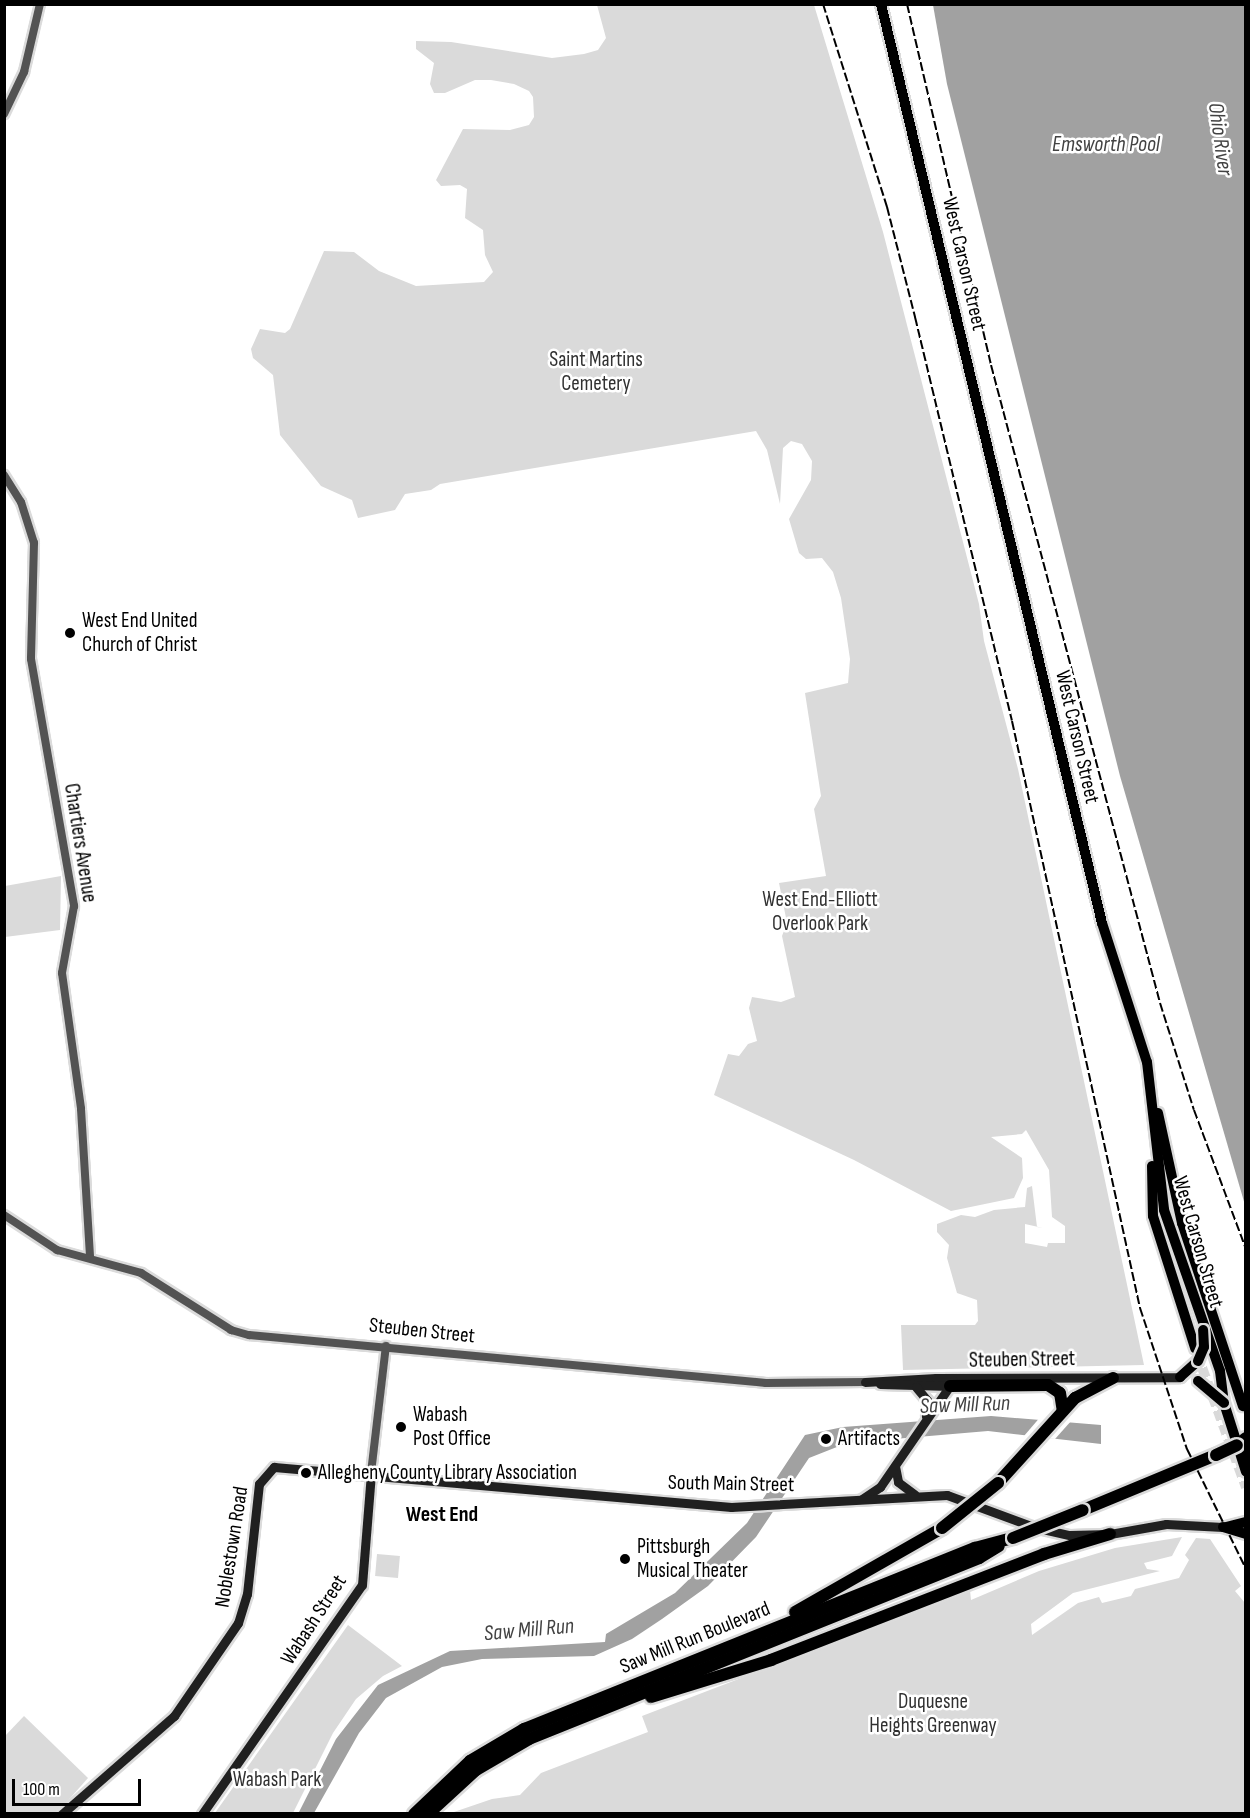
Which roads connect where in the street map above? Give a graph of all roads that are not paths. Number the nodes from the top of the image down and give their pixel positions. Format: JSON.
{"nodes":[{"id":1,"x":39,"y":4,"type":"edge"},
{"id":2,"x":881,"y":4,"type":"edge"},
{"id":3,"x":4,"y":114,"type":"edge"},
{"id":4,"x":4,"y":475,"type":"edge"},
{"id":5,"x":1152,"y":1091,"type":"junction"},
{"id":6,"x":1154,"y":1133,"type":"junction"},
{"id":7,"x":4,"y":1215,"type":"edge"},
{"id":8,"x":90,"y":1258,"type":"junction"},
{"id":9,"x":1203,"y":1330,"type":"junction"},
{"id":10,"x":386,"y":1346,"type":"junction"},
{"id":11,"x":1195,"y":1348,"type":"tunnel mouth"},
{"id":12,"x":1180,"y":1377,"type":"junction"},
{"id":13,"x":1113,"y":1378,"type":"junction"},
{"id":14,"x":865,"y":1382,"type":"junction"},
{"id":15,"x":952,"y":1383,"type":"junction"},
{"id":16,"x":916,"y":1387,"type":"junction"},
{"id":17,"x":1224,"y":1403,"type":"junction"},
{"id":18,"x":1243,"y":1406,"type":"dead end"},
{"id":19,"x":1063,"y":1412,"type":"junction"},
{"id":20,"x":925,"y":1419,"type":"junction"},
{"id":21,"x":1241,"y":1442,"type":"edge"},
{"id":22,"x":897,"y":1461,"type":"junction"},
{"id":23,"x":268,"y":1469,"type":"joint"},
{"id":24,"x":1245,"y":1472,"type":"edge"},
{"id":25,"x":371,"y":1473,"type":"junction"},
{"id":26,"x":915,"y":1495,"type":"junction"},
{"id":27,"x":862,"y":1499,"type":"junction"},
{"id":28,"x":1245,"y":1522,"type":"edge"},
{"id":29,"x":1223,"y":1527,"type":"junction"},
{"id":30,"x":1110,"y":1534,"type":"junction"},
{"id":31,"x":1245,"y":1534,"type":"edge"},
{"id":32,"x":1013,"y":1538,"type":"junction"},
{"id":33,"x":735,"y":1644,"type":"junction"},
{"id":34,"x":575,"y":1720,"type":"junction"},
{"id":35,"x":62,"y":1814,"type":"edge"},
{"id":36,"x":202,"y":1814,"type":"edge"},
{"id":37,"x":414,"y":1814,"type":"edge"},
{"id":38,"x":428,"y":1814,"type":"edge"}],
"edges":[{"from":1,"to":3,"type":"street"},
{"from":2,"to":5,"type":"main road","name":"West Carson Street"},
{"from":4,"to":8,"type":"street","name":"Chartiers Avenue"},
{"from":5,"to":6,"type":"main road","name":"West Carson Street"},
{"from":5,"to":18,"type":"main road"},
{"from":6,"to":9,"type":"main road","name":"West Carson Street"},
{"from":6,"to":11,"type":"main road"},
{"from":7,"to":8,"type":"street","name":"Steuben Street"},
{"from":8,"to":10,"type":"street","name":"Steuben Street"},
{"from":9,"to":12,"type":"main road","bridge":true},
{"from":9,"to":17,"type":"main road","name":"West Carson Street","bridge":true},
{"from":10,"to":14,"type":"street","name":"Steuben Street"},
{"from":10,"to":25,"type":"street","name":"Wabash Street"},
{"from":12,"to":13,"type":"main road","name":"Steuben Street"},
{"from":12,"to":17,"type":"main road","bridge":true},
{"from":13,"to":15,"type":"main road","name":"Steuben Street"},
{"from":13,"to":19,"type":"highway"},
{"from":14,"to":15,"type":"main road","name":"Steuben Street"},
{"from":14,"to":16,"type":"main road","name":"Steuben Street"},
{"from":15,"to":16,"type":"main road","name":"Steuben Street"},
{"from":15,"to":19,"type":"highway"},
{"from":15,"to":20,"type":"main road"},
{"from":16,"to":20,"type":"main road"},
{"from":17,"to":21,"type":"main road","name":"West Carson Street"},
{"from":19,"to":33,"type":"highway","bridge":true},
{"from":20,"to":22,"type":"main road"},
{"from":21,"to":24,"type":"main road","name":"West Carson Street"},
{"from":21,"to":32,"type":"highway","name":"Saw Mill Run Boulevard","bridge":true},
{"from":22,"to":26,"type":"main road"},
{"from":22,"to":27,"type":"main road"},
{"from":23,"to":25,"type":"main road","name":"South Main Street"},
{"from":23,"to":35,"type":"main road","name":"Noblestown Road"},
{"from":25,"to":27,"type":"main road","name":"South Main Street"},
{"from":25,"to":36,"type":"main road","name":"Wabash Street"},
{"from":26,"to":27,"type":"main road","name":"South Main Street"},
{"from":26,"to":30,"type":"main road","name":"South Main Street"},
{"from":28,"to":29,"type":"main road"},
{"from":29,"to":30,"type":"main road","name":"South Main Street"},
{"from":29,"to":31,"type":"main road"},
{"from":30,"to":34,"type":"highway"},
{"from":32,"to":33,"type":"highway","name":"Saw Mill Run Boulevard"},
{"from":32,"to":34,"type":"highway","name":"Saw Mill Run Boulevard"},
{"from":33,"to":37,"type":"highway","name":"Saw Mill Run Boulevard"},
{"from":34,"to":38,"type":"highway","name":"Saw Mill Run Boulevard"}]}
